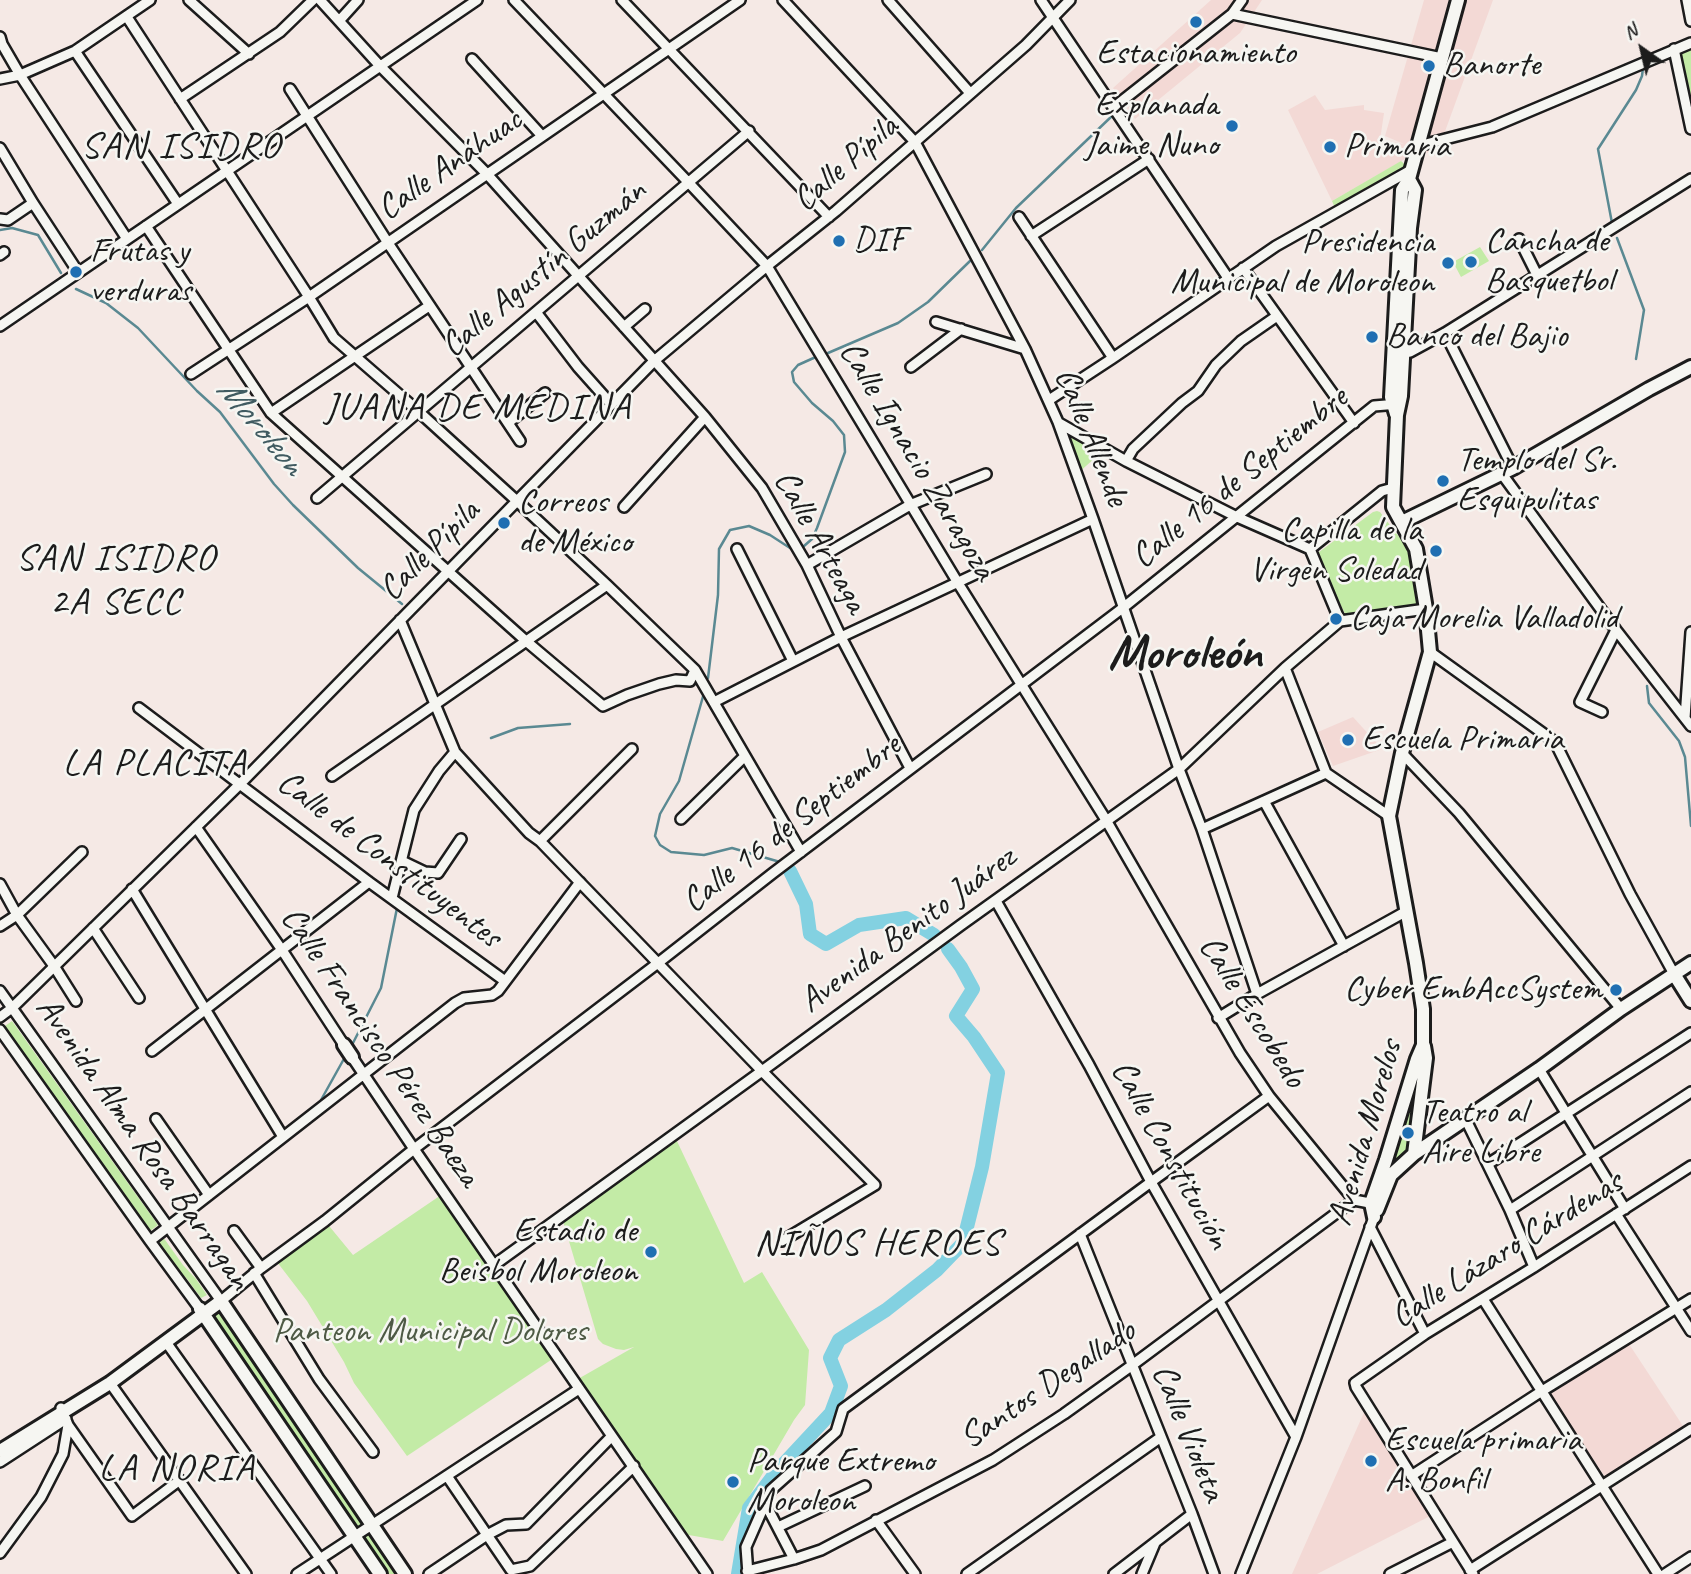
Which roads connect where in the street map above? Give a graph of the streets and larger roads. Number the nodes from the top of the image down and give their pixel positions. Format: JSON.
{"nodes":[{"id":1,"x":150,"y":0,"type":"edge"},
{"id":2,"x":189,"y":0,"type":"edge"},
{"id":3,"x":313,"y":0,"type":"edge"},
{"id":4,"x":320,"y":0,"type":"edge"},
{"id":5,"x":358,"y":0,"type":"edge"},
{"id":6,"x":477,"y":0,"type":"edge"},
{"id":7,"x":514,"y":0,"type":"edge"},
{"id":8,"x":622,"y":0,"type":"edge"},
{"id":9,"x":740,"y":0,"type":"edge"},
{"id":10,"x":783,"y":0,"type":"edge"},
{"id":11,"x":888,"y":0,"type":"edge"},
{"id":12,"x":1041,"y":0,"type":"edge"},
{"id":13,"x":1070,"y":0,"type":"edge"},
{"id":14,"x":1242,"y":0,"type":"edge"},
{"id":15,"x":1458,"y":0,"type":"edge"},
{"id":16,"x":1687,"y":0,"type":"edge"},
{"id":17,"x":1232,"y":14,"type":"junction"},
{"id":18,"x":127,"y":17,"type":"junction"},
{"id":19,"x":1054,"y":18,"type":"junction"},
{"id":20,"x":339,"y":21,"type":"junction"},
{"id":21,"x":1691,"y":21,"type":"edge"},
{"id":22,"x":0,"y":37,"type":"edge"},
{"id":23,"x":1691,"y":43,"type":"edge"},
{"id":24,"x":669,"y":48,"type":"junction"},
{"id":25,"x":1674,"y":49,"type":"junction"},
{"id":26,"x":75,"y":51,"type":"junction"},
{"id":27,"x":249,"y":54,"type":"junction"},
{"id":28,"x":1442,"y":58,"type":"junction"},
{"id":29,"x":472,"y":59,"type":"dead end"},
{"id":30,"x":380,"y":66,"type":"junction"},
{"id":31,"x":20,"y":75,"type":"junction"},
{"id":32,"x":0,"y":79,"type":"edge"},
{"id":33,"x":290,"y":89,"type":"dead end"},
{"id":34,"x":970,"y":93,"type":"junction"},
{"id":35,"x":603,"y":94,"type":"junction"},
{"id":36,"x":180,"y":99,"type":"junction"},
{"id":37,"x":1113,"y":108,"type":"junction"},
{"id":38,"x":307,"y":117,"type":"junction"},
{"id":39,"x":1691,"y":129,"type":"edge"},
{"id":40,"x":748,"y":131,"type":"junction"},
{"id":41,"x":542,"y":136,"type":"junction"},
{"id":42,"x":915,"y":142,"type":"junction"},
{"id":43,"x":1418,"y":146,"type":"junction"},
{"id":44,"x":0,"y":148,"type":"edge"},
{"id":45,"x":1149,"y":159,"type":"junction"},
{"id":46,"x":227,"y":170,"type":"junction"},
{"id":47,"x":487,"y":174,"type":"junction"},
{"id":48,"x":1410,"y":175,"type":"junction"},
{"id":49,"x":1691,"y":179,"type":"edge"},
{"id":50,"x":689,"y":183,"type":"junction"},
{"id":51,"x":33,"y":203,"type":"junction"},
{"id":52,"x":178,"y":204,"type":"junction"},
{"id":53,"x":829,"y":217,"type":"junction"},
{"id":54,"x":1019,"y":217,"type":"dead end"},
{"id":55,"x":0,"y":219,"type":"edge"},
{"id":56,"x":146,"y":226,"type":"junction"},
{"id":57,"x":1031,"y":236,"type":"junction"},
{"id":58,"x":127,"y":239,"type":"junction"},
{"id":59,"x":1518,"y":239,"type":"dead end"},
{"id":60,"x":387,"y":243,"type":"junction"},
{"id":61,"x":767,"y":266,"type":"junction"},
{"id":62,"x":1242,"y":268,"type":"junction"},
{"id":63,"x":78,"y":272,"type":"junction"},
{"id":64,"x":1537,"y":275,"type":"junction"},
{"id":65,"x":578,"y":276,"type":"junction"},
{"id":66,"x":1228,"y":278,"type":"junction"},
{"id":67,"x":309,"y":297,"type":"junction"},
{"id":68,"x":429,"y":306,"type":"junction"},
{"id":69,"x":645,"y":309,"type":"dead end"},
{"id":70,"x":536,"y":312,"type":"junction"},
{"id":71,"x":1277,"y":316,"type":"junction"},
{"id":72,"x":936,"y":322,"type":"dead end"},
{"id":73,"x":0,"y":326,"type":"edge"},
{"id":74,"x":624,"y":327,"type":"junction"},
{"id":75,"x":961,"y":328,"type":"junction"},
{"id":76,"x":1445,"y":333,"type":"junction"},
{"id":77,"x":1024,"y":349,"type":"junction"},
{"id":78,"x":228,"y":350,"type":"junction"},
{"id":79,"x":1398,"y":354,"type":"junction"},
{"id":80,"x":354,"y":356,"type":"junction"},
{"id":81,"x":1113,"y":358,"type":"junction"},
{"id":82,"x":654,"y":361,"type":"junction"},
{"id":83,"x":911,"y":367,"type":"dead end"},
{"id":84,"x":1691,"y":367,"type":"edge"},
{"id":85,"x":470,"y":368,"type":"junction"},
{"id":86,"x":191,"y":374,"type":"dead end"},
{"id":87,"x":545,"y":393,"type":"dead end"},
{"id":88,"x":1049,"y":400,"type":"junction"},
{"id":89,"x":611,"y":404,"type":"junction"},
{"id":90,"x":1397,"y":408,"type":"junction"},
{"id":91,"x":418,"y":411,"type":"junction"},
{"id":92,"x":271,"y":413,"type":"junction"},
{"id":93,"x":705,"y":417,"type":"junction"},
{"id":94,"x":1058,"y":422,"type":"junction"},
{"id":95,"x":508,"y":423,"type":"junction"},
{"id":96,"x":1354,"y":423,"type":"junction"},
{"id":97,"x":520,"y":440,"type":"dead end"},
{"id":98,"x":1126,"y":461,"type":"junction"},
{"id":99,"x":1507,"y":471,"type":"junction"},
{"id":100,"x":986,"y":474,"type":"dead end"},
{"id":101,"x":342,"y":476,"type":"junction"},
{"id":102,"x":1393,"y":488,"type":"junction"},
{"id":103,"x":317,"y":498,"type":"dead end"},
{"id":104,"x":518,"y":502,"type":"junction"},
{"id":105,"x":910,"y":505,"type":"junction"},
{"id":106,"x":624,"y":507,"type":"dead end"},
{"id":107,"x":1237,"y":517,"type":"junction"},
{"id":108,"x":1093,"y":519,"type":"junction"},
{"id":109,"x":1402,"y":522,"type":"junction"},
{"id":110,"x":737,"y":549,"type":"dead end"},
{"id":111,"x":1310,"y":549,"type":"junction"},
{"id":112,"x":807,"y":565,"type":"junction"},
{"id":113,"x":449,"y":572,"type":"junction"},
{"id":114,"x":958,"y":583,"type":"junction"},
{"id":115,"x":607,"y":584,"type":"junction"},
{"id":116,"x":1124,"y":607,"type":"junction"},
{"id":117,"x":1426,"y":609,"type":"junction"},
{"id":118,"x":400,"y":620,"type":"junction"},
{"id":119,"x":1340,"y":621,"type":"junction"},
{"id":120,"x":1616,"y":630,"type":"junction"},
{"id":121,"x":1691,"y":632,"type":"edge"},
{"id":122,"x":841,"y":637,"type":"junction"},
{"id":123,"x":526,"y":641,"type":"junction"},
{"id":124,"x":1430,"y":652,"type":"junction"},
{"id":125,"x":793,"y":661,"type":"junction"},
{"id":126,"x":1284,"y":668,"type":"junction"},
{"id":127,"x":697,"y":673,"type":"junction"},
{"id":128,"x":1020,"y":684,"type":"junction"},
{"id":129,"x":714,"y":702,"type":"junction"},
{"id":130,"x":435,"y":704,"type":"junction"},
{"id":131,"x":139,"y":708,"type":"dead end"},
{"id":132,"x":1602,"y":712,"type":"dead end"},
{"id":133,"x":1688,"y":722,"type":"edge"},
{"id":134,"x":632,"y":748,"type":"dead end"},
{"id":135,"x":455,"y":752,"type":"junction"},
{"id":136,"x":1402,"y":753,"type":"junction"},
{"id":137,"x":745,"y":756,"type":"junction"},
{"id":138,"x":910,"y":768,"type":"junction"},
{"id":139,"x":1179,"y":769,"type":"junction"},
{"id":140,"x":1326,"y":773,"type":"junction"},
{"id":141,"x":332,"y":776,"type":"dead end"},
{"id":142,"x":241,"y":783,"type":"junction"},
{"id":143,"x":1264,"y":801,"type":"junction"},
{"id":144,"x":1389,"y":816,"type":"junction"},
{"id":145,"x":681,"y":819,"type":"dead end"},
{"id":146,"x":1106,"y":820,"type":"junction"},
{"id":147,"x":197,"y":827,"type":"junction"},
{"id":148,"x":1202,"y":829,"type":"junction"},
{"id":149,"x":461,"y":839,"type":"dead end"},
{"id":150,"x":540,"y":841,"type":"junction"},
{"id":151,"x":82,"y":852,"type":"dead end"},
{"id":152,"x":801,"y":852,"type":"junction"},
{"id":153,"x":401,"y":861,"type":"junction"},
{"id":154,"x":369,"y":881,"type":"junction"},
{"id":155,"x":580,"y":882,"type":"junction"},
{"id":156,"x":0,"y":884,"type":"edge"},
{"id":157,"x":132,"y":889,"type":"junction"},
{"id":158,"x":393,"y":898,"type":"junction"},
{"id":159,"x":996,"y":901,"type":"junction"},
{"id":160,"x":1405,"y":912,"type":"junction"},
{"id":161,"x":17,"y":915,"type":"junction"},
{"id":162,"x":0,"y":926,"type":"edge"},
{"id":163,"x":93,"y":928,"type":"junction"},
{"id":164,"x":1344,"y":946,"type":"junction"},
{"id":165,"x":282,"y":950,"type":"junction"},
{"id":166,"x":658,"y":963,"type":"junction"},
{"id":167,"x":1691,"y":964,"type":"edge"},
{"id":168,"x":54,"y":966,"type":"junction"},
{"id":169,"x":1674,"y":974,"type":"junction"},
{"id":170,"x":505,"y":981,"type":"junction"},
{"id":171,"x":0,"y":991,"type":"edge"},
{"id":172,"x":1257,"y":994,"type":"junction"},
{"id":173,"x":139,"y":998,"type":"dead end"},
{"id":174,"x":1691,"y":1000,"type":"edge"},
{"id":175,"x":76,"y":1001,"type":"dead end"},
{"id":176,"x":12,"y":1008,"type":"junction"},
{"id":177,"x":1621,"y":1009,"type":"junction"},
{"id":178,"x":206,"y":1010,"type":"junction"},
{"id":179,"x":0,"y":1017,"type":"edge"},
{"id":180,"x":1219,"y":1018,"type":"junction"},
{"id":181,"x":0,"y":1030,"type":"edge"},
{"id":182,"x":1691,"y":1033,"type":"edge"},
{"id":183,"x":344,"y":1045,"type":"joint"},
{"id":184,"x":1423,"y":1045,"type":"junction"},
{"id":185,"x":152,"y":1051,"type":"dead end"},
{"id":186,"x":352,"y":1057,"type":"joint"},
{"id":187,"x":1539,"y":1069,"type":"junction"},
{"id":188,"x":762,"y":1072,"type":"junction"},
{"id":189,"x":364,"y":1074,"type":"junction"},
{"id":190,"x":1691,"y":1092,"type":"edge"},
{"id":191,"x":1269,"y":1097,"type":"junction"},
{"id":192,"x":1565,"y":1113,"type":"junction"},
{"id":193,"x":156,"y":1119,"type":"dead end"},
{"id":194,"x":1466,"y":1120,"type":"junction"},
{"id":195,"x":283,"y":1137,"type":"junction"},
{"id":196,"x":414,"y":1149,"type":"junction"},
{"id":197,"x":1414,"y":1154,"type":"junction"},
{"id":198,"x":1591,"y":1156,"type":"junction"},
{"id":199,"x":1387,"y":1160,"type":"junction"},
{"id":200,"x":1402,"y":1164,"type":"junction"},
{"id":201,"x":1488,"y":1164,"type":"junction"},
{"id":202,"x":1691,"y":1167,"type":"edge"},
{"id":203,"x":1151,"y":1182,"type":"junction"},
{"id":204,"x":209,"y":1195,"type":"junction"},
{"id":205,"x":1354,"y":1200,"type":"junction"},
{"id":206,"x":1510,"y":1210,"type":"junction"},
{"id":207,"x":1620,"y":1211,"type":"junction"},
{"id":208,"x":1374,"y":1213,"type":"junction"},
{"id":209,"x":169,"y":1227,"type":"junction"},
{"id":210,"x":234,"y":1231,"type":"dead end"},
{"id":211,"x":1080,"y":1234,"type":"junction"},
{"id":212,"x":150,"y":1241,"type":"junction"},
{"id":213,"x":782,"y":1241,"type":"dead end"},
{"id":214,"x":494,"y":1265,"type":"junction"},
{"id":215,"x":1534,"y":1268,"type":"junction"},
{"id":216,"x":258,"y":1270,"type":"junction"},
{"id":217,"x":1691,"y":1298,"type":"edge"},
{"id":218,"x":1483,"y":1299,"type":"junction"},
{"id":219,"x":221,"y":1301,"type":"junction"},
{"id":220,"x":1219,"y":1301,"type":"junction"},
{"id":221,"x":1677,"y":1308,"type":"junction"},
{"id":222,"x":202,"y":1311,"type":"junction"},
{"id":223,"x":1691,"y":1331,"type":"edge"},
{"id":224,"x":1424,"y":1334,"type":"junction"},
{"id":225,"x":166,"y":1342,"type":"junction"},
{"id":226,"x":1131,"y":1366,"type":"junction"},
{"id":227,"x":110,"y":1383,"type":"junction"},
{"id":228,"x":579,"y":1389,"type":"junction"},
{"id":229,"x":1542,"y":1391,"type":"junction"},
{"id":230,"x":64,"y":1415,"type":"junction"},
{"id":231,"x":1691,"y":1429,"type":"edge"},
{"id":232,"x":611,"y":1437,"type":"junction"},
{"id":233,"x":1161,"y":1437,"type":"junction"},
{"id":234,"x":1296,"y":1437,"type":"junction"},
{"id":235,"x":0,"y":1444,"type":"edge"},
{"id":236,"x":0,"y":1451,"type":"edge"},
{"id":237,"x":373,"y":1452,"type":"dead end"},
{"id":238,"x":0,"y":1462,"type":"edge"},
{"id":239,"x":634,"y":1466,"type":"junction"},
{"id":240,"x":447,"y":1476,"type":"junction"},
{"id":241,"x":1411,"y":1476,"type":"junction"},
{"id":242,"x":180,"y":1480,"type":"junction"},
{"id":243,"x":1602,"y":1485,"type":"junction"},
{"id":244,"x":865,"y":1486,"type":"dead end"},
{"id":245,"x":765,"y":1503,"type":"junction"},
{"id":246,"x":1192,"y":1514,"type":"junction"},
{"id":247,"x":876,"y":1520,"type":"junction"},
{"id":248,"x":371,"y":1525,"type":"junction"},
{"id":249,"x":778,"y":1527,"type":"junction"},
{"id":250,"x":487,"y":1535,"type":"junction"},
{"id":251,"x":355,"y":1536,"type":"junction"},
{"id":252,"x":1155,"y":1542,"type":"junction"},
{"id":253,"x":1453,"y":1542,"type":"junction"},
{"id":254,"x":0,"y":1553,"type":"edge"},
{"id":255,"x":1691,"y":1558,"type":"edge"},
{"id":256,"x":321,"y":1559,"type":"junction"},
{"id":257,"x":794,"y":1559,"type":"junction"},
{"id":258,"x":748,"y":1572,"type":"edge"},
{"id":259,"x":1472,"y":1572,"type":"edge"},
{"id":260,"x":246,"y":1574,"type":"edge"},
{"id":261,"x":297,"y":1574,"type":"edge"},
{"id":262,"x":331,"y":1574,"type":"edge"},
{"id":263,"x":380,"y":1574,"type":"edge"},
{"id":264,"x":405,"y":1574,"type":"edge"},
{"id":265,"x":429,"y":1574,"type":"edge"},
{"id":266,"x":707,"y":1574,"type":"edge"},
{"id":267,"x":915,"y":1574,"type":"edge"},
{"id":268,"x":967,"y":1574,"type":"edge"},
{"id":269,"x":1114,"y":1574,"type":"edge"},
{"id":270,"x":1142,"y":1574,"type":"edge"},
{"id":271,"x":1214,"y":1574,"type":"edge"},
{"id":272,"x":1241,"y":1574,"type":"edge"},
{"id":273,"x":1390,"y":1574,"type":"edge"},
{"id":274,"x":1658,"y":1574,"type":"edge"},
{"id":275,"x":1665,"y":1574,"type":"edge"}],
"edges":[{"from":1,"to":18,"type":"street"},
{"from":2,"to":27,"type":"street"},
{"from":3,"to":27,"type":"street"},
{"from":4,"to":20,"type":"street","name":"Calle Arteaga"},
{"from":5,"to":20,"type":"street"},
{"from":6,"to":30,"type":"street"},
{"from":7,"to":35,"type":"street","name":"Calle Ignacio Zaragoza"},
{"from":8,"to":24,"type":"street"},
{"from":9,"to":24,"type":"street","name":"Calle Anáhuac"},
{"from":10,"to":42,"type":"street","name":"Calle Allende"},
{"from":11,"to":34,"type":"street"},
{"from":12,"to":19,"type":"street"},
{"from":13,"to":19,"type":"street","name":"Calle Pípila"},
{"from":14,"to":17,"type":"street"},
{"from":15,"to":28,"type":"street"},
{"from":16,"to":21,"type":"street"},
{"from":17,"to":28,"type":"street"},
{"from":17,"to":37,"type":"street"},
{"from":18,"to":26,"type":"street"},
{"from":18,"to":36,"type":"street"},
{"from":19,"to":34,"type":"street","name":"Calle Pípila"},
{"from":19,"to":37,"type":"street"},
{"from":20,"to":30,"type":"street","name":"Calle Arteaga"},
{"from":22,"to":31,"type":"street"},
{"from":23,"to":25,"type":"street"},
{"from":24,"to":35,"type":"street","name":"Calle Anáhuac"},
{"from":24,"to":40,"type":"street"},
{"from":25,"to":39,"type":"street"},
{"from":25,"to":43,"type":"street"},
{"from":26,"to":31,"type":"street"},
{"from":26,"to":52,"type":"street"},
{"from":27,"to":36,"type":"street"},
{"from":28,"to":43,"type":"street"},
{"from":29,"to":41,"type":"street"},
{"from":30,"to":38,"type":"street"},
{"from":30,"to":47,"type":"street","name":"Calle Arteaga"},
{"from":31,"to":32,"type":"street"},
{"from":31,"to":58,"type":"street"},
{"from":33,"to":38,"type":"street"},
{"from":34,"to":42,"type":"street","name":"Calle Pípila"},
{"from":35,"to":41,"type":"street","name":"Calle Anáhuac"},
{"from":35,"to":50,"type":"street","name":"Calle Ignacio Zaragoza"},
{"from":36,"to":46,"type":"street"},
{"from":37,"to":45,"type":"street"},
{"from":38,"to":46,"type":"street"},
{"from":38,"to":60,"type":"street"},
{"from":40,"to":50,"type":"street","name":"Calle Agustín Guzmán"},
{"from":40,"to":53,"type":"street"},
{"from":41,"to":47,"type":"street","name":"Calle Anáhuac"},
{"from":42,"to":53,"type":"street","name":"Calle Pípila"},
{"from":42,"to":77,"type":"street","name":"Calle Allende"},
{"from":43,"to":48,"type":"street"},
{"from":44,"to":51,"type":"street"},
{"from":45,"to":57,"type":"street"},
{"from":45,"to":66,"type":"street"},
{"from":46,"to":52,"type":"street"},
{"from":46,"to":67,"type":"street"},
{"from":47,"to":60,"type":"street","name":"Calle Anáhuac"},
{"from":47,"to":65,"type":"street","name":"Calle Arteaga"},
{"from":48,"to":62,"type":"street"},
{"from":48,"to":79,"type":"street"},
{"from":49,"to":64,"type":"street"},
{"from":50,"to":61,"type":"street","name":"Calle Ignacio Zaragoza"},
{"from":50,"to":65,"type":"street","name":"Calle Agustín Guzmán"},
{"from":51,"to":55,"type":"street"},
{"from":51,"to":63,"type":"street"},
{"from":52,"to":56,"type":"street"},
{"from":53,"to":61,"type":"street","name":"Calle Pípila"},
{"from":54,"to":57,"type":"street"},
{"from":56,"to":58,"type":"street"},
{"from":56,"to":78,"type":"street"},
{"from":57,"to":81,"type":"street"},
{"from":58,"to":63,"type":"street"},
{"from":59,"to":64,"type":"street"},
{"from":60,"to":67,"type":"street","name":"Calle Anáhuac"},
{"from":60,"to":68,"type":"street"},
{"from":61,"to":82,"type":"street","name":"Calle Pípila"},
{"from":61,"to":105,"type":"street","name":"Calle Ignacio Zaragoza"},
{"from":62,"to":66,"type":"street"},
{"from":62,"to":71,"type":"street"},
{"from":63,"to":73,"type":"street"},
{"from":64,"to":76,"type":"street"},
{"from":65,"to":70,"type":"street","name":"Calle Agustín Guzmán"},
{"from":65,"to":74,"type":"street","name":"Calle Arteaga"},
{"from":66,"to":81,"type":"street"},
{"from":67,"to":78,"type":"street","name":"Calle Anáhuac"},
{"from":67,"to":80,"type":"street"},
{"from":68,"to":80,"type":"street"},
{"from":68,"to":85,"type":"street"},
{"from":69,"to":74,"type":"street"},
{"from":70,"to":85,"type":"street","name":"Calle Agustín Guzmán"},
{"from":70,"to":89,"type":"street"},
{"from":71,"to":96,"type":"street"},
{"from":71,"to":98,"type":"street"},
{"from":72,"to":75,"type":"street"},
{"from":74,"to":82,"type":"street","name":"Calle Arteaga"},
{"from":75,"to":77,"type":"street"},
{"from":75,"to":83,"type":"street"},
{"from":76,"to":79,"type":"street"},
{"from":76,"to":99,"type":"street"},
{"from":77,"to":88,"type":"street","name":"Calle Allende"},
{"from":78,"to":86,"type":"street","name":"Calle Anáhuac"},
{"from":78,"to":92,"type":"street"},
{"from":79,"to":90,"type":"street"},
{"from":80,"to":91,"type":"street"},
{"from":80,"to":92,"type":"street"},
{"from":81,"to":88,"type":"street"},
{"from":82,"to":89,"type":"street","name":"Calle Pípila"},
{"from":82,"to":93,"type":"street","name":"Calle Arteaga"},
{"from":84,"to":99,"type":"street"},
{"from":85,"to":91,"type":"street","name":"Calle Agustín Guzmán"},
{"from":85,"to":95,"type":"street"},
{"from":87,"to":95,"type":"street"},
{"from":88,"to":94,"type":"street","name":"Calle Allende"},
{"from":89,"to":104,"type":"street","name":"Calle Pípila"},
{"from":90,"to":96,"type":"street","name":"Calle 16 de Septiembre"},
{"from":90,"to":102,"type":"street"},
{"from":91,"to":101,"type":"street","name":"Calle Agustín Guzmán"},
{"from":91,"to":104,"type":"street"},
{"from":92,"to":101,"type":"street"},
{"from":93,"to":106,"type":"street"},
{"from":93,"to":112,"type":"street","name":"Calle Arteaga"},
{"from":94,"to":98,"type":"street"},
{"from":94,"to":108,"type":"street","name":"Calle Allende"},
{"from":95,"to":97,"type":"street"},
{"from":96,"to":107,"type":"street","name":"Calle 16 de Septiembre"},
{"from":98,"to":107,"type":"street"},
{"from":99,"to":109,"type":"street"},
{"from":99,"to":120,"type":"street"},
{"from":100,"to":105,"type":"street"},
{"from":101,"to":103,"type":"street","name":"Calle Agustín Guzmán"},
{"from":101,"to":113,"type":"street"},
{"from":102,"to":109,"type":"street"},
{"from":102,"to":111,"type":"street"},
{"from":104,"to":113,"type":"street","name":"Calle Pípila"},
{"from":104,"to":115,"type":"street"},
{"from":105,"to":112,"type":"street"},
{"from":105,"to":114,"type":"street","name":"Calle Ignacio Zaragoza"},
{"from":107,"to":111,"type":"street"},
{"from":107,"to":116,"type":"street","name":"Calle 16 de Septiembre"},
{"from":108,"to":114,"type":"street"},
{"from":108,"to":116,"type":"street","name":"Calle Allende"},
{"from":109,"to":117,"type":"street"},
{"from":110,"to":125,"type":"street"},
{"from":111,"to":119,"type":"street"},
{"from":112,"to":122,"type":"street","name":"Calle Arteaga"},
{"from":113,"to":118,"type":"street","name":"Calle Pípila"},
{"from":113,"to":123,"type":"street"},
{"from":114,"to":122,"type":"street"},
{"from":114,"to":128,"type":"street","name":"Calle Ignacio Zaragoza"},
{"from":115,"to":123,"type":"street"},
{"from":115,"to":127,"type":"street"},
{"from":116,"to":128,"type":"street","name":"Calle 16 de Septiembre"},
{"from":116,"to":139,"type":"street","name":"Calle Allende"},
{"from":117,"to":119,"type":"street"},
{"from":117,"to":124,"type":"street"},
{"from":118,"to":130,"type":"street"},
{"from":118,"to":142,"type":"street","name":"Calle Pípila"},
{"from":119,"to":126,"type":"street","name":"Avenida Benito Juárez"},
{"from":120,"to":132,"type":"street"},
{"from":120,"to":133,"type":"street"},
{"from":121,"to":133,"type":"street"},
{"from":122,"to":125,"type":"street"},
{"from":122,"to":138,"type":"street","name":"Calle Arteaga"},
{"from":123,"to":127,"type":"street"},
{"from":123,"to":130,"type":"street"},
{"from":124,"to":136,"type":"street","name":"Avenida Morelos"},
{"from":124,"to":169,"type":"street"},
{"from":125,"to":129,"type":"street"},
{"from":126,"to":139,"type":"street","name":"Avenida Benito Juárez"},
{"from":126,"to":140,"type":"street"},
{"from":127,"to":129,"type":"street"},
{"from":128,"to":138,"type":"street","name":"Calle 16 de Septiembre"},
{"from":128,"to":146,"type":"street","name":"Calle Ignacio Zaragoza"},
{"from":129,"to":137,"type":"street"},
{"from":130,"to":135,"type":"street"},
{"from":130,"to":141,"type":"street"},
{"from":131,"to":142,"type":"street","name":"Calle de Constituyentes"},
{"from":134,"to":150,"type":"street"},
{"from":135,"to":150,"type":"street"},
{"from":135,"to":153,"type":"street"},
{"from":136,"to":144,"type":"street","name":"Avenida Morelos"},
{"from":136,"to":177,"type":"street"},
{"from":137,"to":145,"type":"street"},
{"from":137,"to":152,"type":"street"},
{"from":138,"to":152,"type":"street","name":"Calle 16 de Septiembre"},
{"from":139,"to":146,"type":"street","name":"Avenida Benito Juárez"},
{"from":139,"to":148,"type":"street","name":"Calle Allende"},
{"from":140,"to":143,"type":"street"},
{"from":140,"to":144,"type":"street"},
{"from":142,"to":147,"type":"street","name":"Calle Pípila"},
{"from":142,"to":154,"type":"street","name":"Calle de Constituyentes"},
{"from":143,"to":148,"type":"street"},
{"from":143,"to":164,"type":"street"},
{"from":144,"to":160,"type":"street","name":"Avenida Morelos"},
{"from":146,"to":159,"type":"street","name":"Avenida Benito Juárez"},
{"from":146,"to":180,"type":"street","name":"Calle Escobedo"},
{"from":147,"to":157,"type":"street","name":"Calle Pípila"},
{"from":147,"to":165,"type":"street","name":"Calle Francisco Pérez Baeza"},
{"from":148,"to":172,"type":"street","name":"Calle Allende"},
{"from":149,"to":153,"type":"street"},
{"from":150,"to":155,"type":"street"},
{"from":151,"to":161,"type":"street"},
{"from":152,"to":166,"type":"street","name":"Calle 16 de Septiembre"},
{"from":153,"to":158,"type":"street"},
{"from":154,"to":158,"type":"street","name":"Calle de Constituyentes"},
{"from":154,"to":165,"type":"street"},
{"from":155,"to":166,"type":"street"},
{"from":155,"to":170,"type":"street","name":"Calle de Constituyentes"},
{"from":156,"to":161,"type":"street"},
{"from":157,"to":163,"type":"street","name":"Calle Pípila"},
{"from":157,"to":178,"type":"street"},
{"from":158,"to":170,"type":"street","name":"Calle de Constituyentes"},
{"from":159,"to":188,"type":"street","name":"Avenida Benito Juárez"},
{"from":159,"to":203,"type":"street","name":"Calle Constitución"},
{"from":160,"to":164,"type":"street"},
{"from":160,"to":184,"type":"street","name":"Avenida Morelos"},
{"from":161,"to":162,"type":"street"},
{"from":161,"to":168,"type":"street"},
{"from":163,"to":168,"type":"street","name":"Calle Pípila"},
{"from":163,"to":173,"type":"street"},
{"from":164,"to":172,"type":"street"},
{"from":165,"to":178,"type":"street"},
{"from":165,"to":183,"type":"street","name":"Calle Francisco Pérez Baeza"},
{"from":166,"to":188,"type":"street"},
{"from":166,"to":196,"type":"street","name":"Calle 16 de Septiembre"},
{"from":167,"to":169,"type":"street"},
{"from":168,"to":175,"type":"street"},
{"from":168,"to":176,"type":"street","name":"Calle Pípila"},
{"from":169,"to":174,"type":"street"},
{"from":169,"to":177,"type":"street"},
{"from":170,"to":189,"type":"street","name":"Calle de Constituyentes"},
{"from":171,"to":176,"type":"street","name":"Avenida Alma Rosa Barragan"},
{"from":172,"to":180,"type":"street"},
{"from":176,"to":179,"type":"street","name":"Calle Pípila"},
{"from":176,"to":209,"type":"street","name":"Avenida Alma Rosa Barragan"},
{"from":177,"to":187,"type":"street"},
{"from":178,"to":185,"type":"street"},
{"from":178,"to":195,"type":"street"},
{"from":180,"to":191,"type":"street","name":"Calle Escobedo"},
{"from":181,"to":212,"type":"street","name":"Avenida Alma Rosa Barragan"},
{"from":182,"to":192,"type":"street"},
{"from":183,"to":186,"type":"street","name":"Calle Francisco Pérez Baeza"},
{"from":184,"to":197,"type":"street"},
{"from":184,"to":199,"type":"street","name":"Avenida Morelos"},
{"from":186,"to":189,"type":"street","name":"Calle Francisco Pérez Baeza"},
{"from":187,"to":192,"type":"street"},
{"from":187,"to":194,"type":"street"},
{"from":188,"to":213,"type":"street"},
{"from":188,"to":214,"type":"street","name":"Avenida Benito Juárez"},
{"from":189,"to":195,"type":"street","name":"Calle de Constituyentes"},
{"from":189,"to":196,"type":"street","name":"Calle Francisco Pérez Baeza"},
{"from":190,"to":198,"type":"street"},
{"from":191,"to":203,"type":"street"},
{"from":191,"to":205,"type":"street","name":"Calle Escobedo"},
{"from":192,"to":198,"type":"street"},
{"from":192,"to":201,"type":"street"},
{"from":193,"to":204,"type":"street"},
{"from":194,"to":197,"type":"street"},
{"from":194,"to":201,"type":"street"},
{"from":195,"to":204,"type":"street","name":"Calle de Constituyentes"},
{"from":196,"to":214,"type":"street","name":"Calle Francisco Pérez Baeza"},
{"from":196,"to":216,"type":"street","name":"Calle 16 de Septiembre"},
{"from":197,"to":200,"type":"street"},
{"from":198,"to":206,"type":"street"},
{"from":198,"to":207,"type":"street"},
{"from":199,"to":200,"type":"street"},
{"from":199,"to":208,"type":"street","name":"Avenida Morelos"},
{"from":200,"to":208,"type":"street"},
{"from":201,"to":206,"type":"street"},
{"from":202,"to":207,"type":"street","name":"Calle Lázaro Cárdenas"},
{"from":203,"to":211,"type":"street"},
{"from":203,"to":220,"type":"street","name":"Calle Constitución"},
{"from":204,"to":209,"type":"street","name":"Calle de Constituyentes"},
{"from":205,"to":208,"type":"street"},
{"from":205,"to":220,"type":"street","name":"Santos Degallado"},
{"from":206,"to":215,"type":"street"},
{"from":207,"to":215,"type":"street","name":"Calle Lázaro Cárdenas"},
{"from":207,"to":221,"type":"street"},
{"from":208,"to":224,"type":"street"},
{"from":208,"to":234,"type":"street","name":"Avenida Morelos"},
{"from":209,"to":212,"type":"street","name":"Calle de Constituyentes"},
{"from":209,"to":219,"type":"street","name":"Avenida Alma Rosa Barragan"},
{"from":210,"to":216,"type":"street"},
{"from":211,"to":226,"type":"street","name":"Calle Violeta"},
{"from":211,"to":245,"type":"street"},
{"from":212,"to":222,"type":"street","name":"Avenida Alma Rosa Barragan"},
{"from":214,"to":228,"type":"street","name":"Calle Francisco Pérez Baeza"},
{"from":215,"to":218,"type":"street","name":"Calle Lázaro Cárdenas"},
{"from":216,"to":219,"type":"street","name":"Calle 16 de Septiembre"},
{"from":216,"to":237,"type":"street"},
{"from":217,"to":221,"type":"street"},
{"from":218,"to":224,"type":"street","name":"Calle Lázaro Cárdenas"},
{"from":218,"to":229,"type":"street"},
{"from":219,"to":222,"type":"street"},
{"from":219,"to":248,"type":"street","name":"Avenida Alma Rosa Barragan"},
{"from":220,"to":226,"type":"street","name":"Santos Degallado"},
{"from":220,"to":234,"type":"street","name":"Calle Constitución"},
{"from":221,"to":223,"type":"street"},
{"from":221,"to":229,"type":"street"},
{"from":222,"to":225,"type":"street"},
{"from":222,"to":230,"type":"street"},
{"from":222,"to":251,"type":"street","name":"Avenida Alma Rosa Barragan"},
{"from":224,"to":241,"type":"street","name":"Calle Lázaro Cárdenas"},
{"from":225,"to":227,"type":"street"},
{"from":225,"to":256,"type":"street"},
{"from":226,"to":233,"type":"street","name":"Calle Violeta"},
{"from":226,"to":247,"type":"street","name":"Santos Degallado"},
{"from":227,"to":230,"type":"street"},
{"from":227,"to":242,"type":"street"},
{"from":228,"to":232,"type":"street","name":"Calle Francisco Pérez Baeza"},
{"from":228,"to":240,"type":"street"},
{"from":229,"to":241,"type":"street"},
{"from":229,"to":243,"type":"street"},
{"from":230,"to":235,"type":"street"},
{"from":230,"to":236,"type":"street"},
{"from":230,"to":238,"type":"street"},
{"from":230,"to":242,"type":"street"},
{"from":230,"to":254,"type":"street"},
{"from":231,"to":243,"type":"street"},
{"from":232,"to":239,"type":"street","name":"Calle Francisco Pérez Baeza"},
{"from":232,"to":250,"type":"street"},
{"from":233,"to":246,"type":"street","name":"Calle Violeta"},
{"from":233,"to":268,"type":"street"},
{"from":234,"to":272,"type":"street","name":"Avenida Morelos"},
{"from":239,"to":250,"type":"street"},
{"from":239,"to":266,"type":"street","name":"Calle Francisco Pérez Baeza"},
{"from":240,"to":248,"type":"street"},
{"from":240,"to":250,"type":"street"},
{"from":241,"to":253,"type":"street"},
{"from":242,"to":260,"type":"street"},
{"from":243,"to":259,"type":"street"},
{"from":243,"to":274,"type":"street"},
{"from":244,"to":249,"type":"street"},
{"from":245,"to":249,"type":"street"},
{"from":245,"to":258,"type":"street"},
{"from":246,"to":252,"type":"street"},
{"from":246,"to":271,"type":"street","name":"Calle Violeta"},
{"from":247,"to":257,"type":"street","name":"Santos Degallado"},
{"from":247,"to":267,"type":"street"},
{"from":248,"to":251,"type":"street"},
{"from":248,"to":264,"type":"street","name":"Avenida Alma Rosa Barragan"},
{"from":249,"to":257,"type":"street"},
{"from":250,"to":265,"type":"street"},
{"from":251,"to":256,"type":"street"},
{"from":251,"to":263,"type":"street","name":"Avenida Alma Rosa Barragan"},
{"from":252,"to":269,"type":"street"},
{"from":252,"to":270,"type":"street"},
{"from":253,"to":259,"type":"street"},
{"from":253,"to":273,"type":"street"},
{"from":255,"to":275,"type":"street"},
{"from":256,"to":261,"type":"street"},
{"from":256,"to":262,"type":"street"},
{"from":257,"to":258,"type":"street","name":"Santos Degallado"}]}
